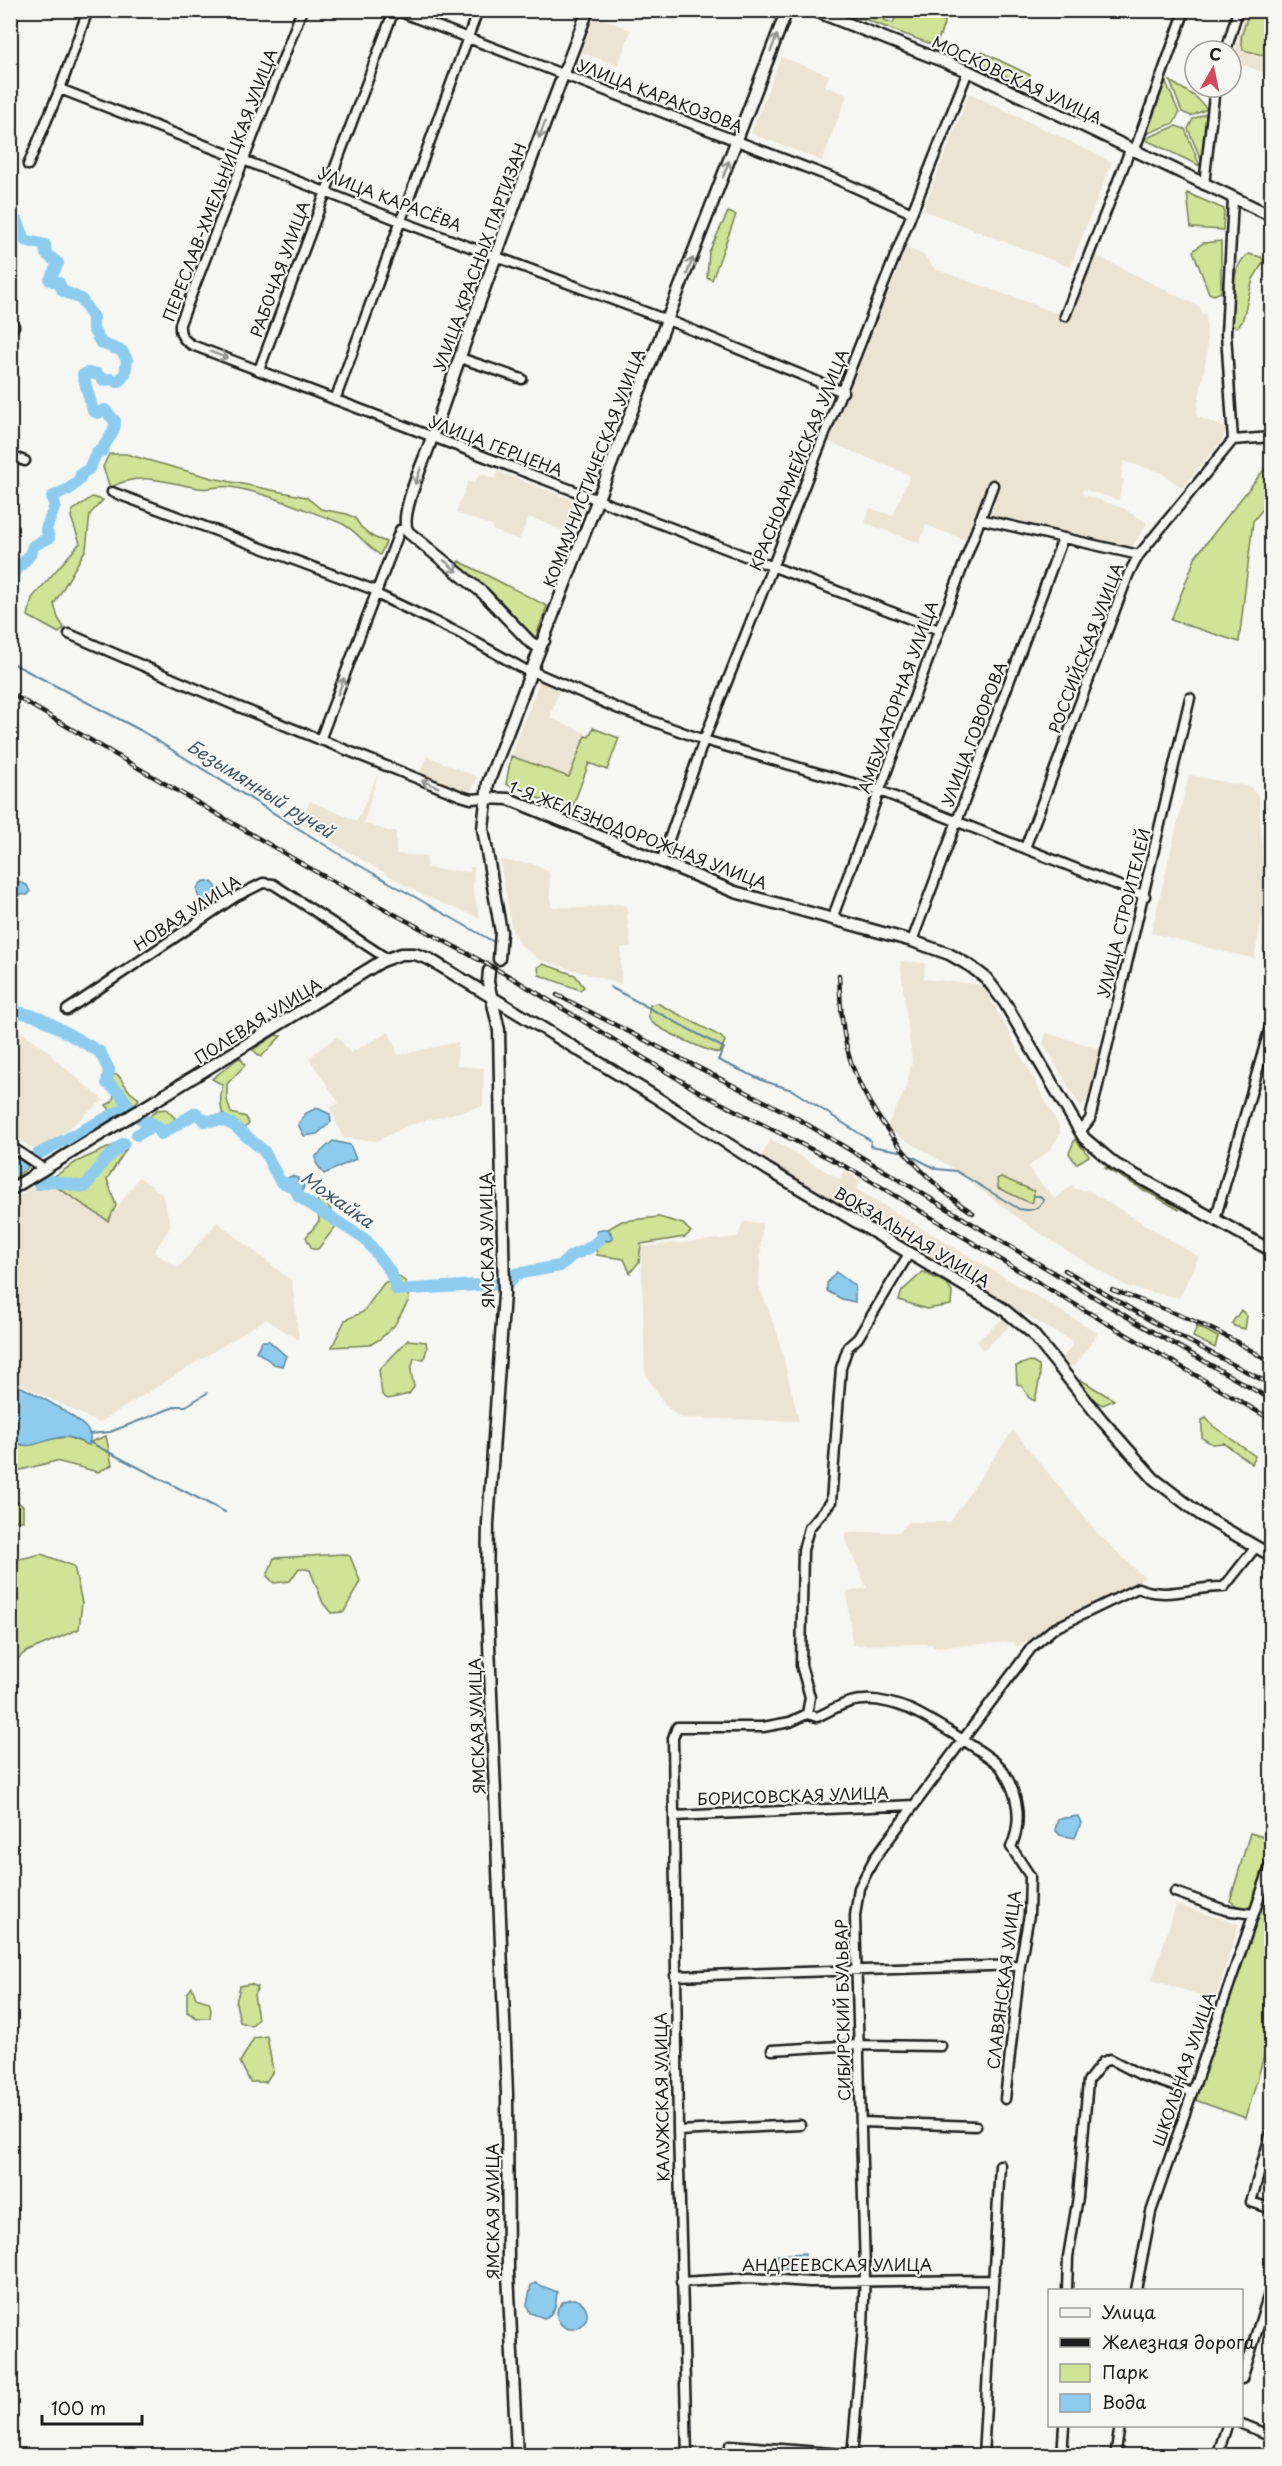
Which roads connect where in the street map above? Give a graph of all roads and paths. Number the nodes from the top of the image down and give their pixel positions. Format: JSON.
{"nodes":[{"id":1,"x":88,"y":10,"type":"edge"},
{"id":2,"x":302,"y":10,"type":"edge"},
{"id":3,"x":394,"y":10,"type":"edge"},
{"id":4,"x":478,"y":10,"type":"edge"},
{"id":5,"x":588,"y":10,"type":"edge"},
{"id":6,"x":787,"y":10,"type":"edge"},
{"id":7,"x":813,"y":10,"type":"edge"},
{"id":8,"x":1185,"y":10,"type":"edge"},
{"id":9,"x":1238,"y":10,"type":"edge"},
{"id":10,"x":468,"y":39,"type":"junction"},
{"id":11,"x":1230,"y":39,"type":"edge"},
{"id":12,"x":968,"y":70,"type":"junction"},
{"id":13,"x":562,"y":75,"type":"junction"},
{"id":14,"x":60,"y":88,"type":"junction"},
{"id":15,"x":1214,"y":99,"type":"edge"},
{"id":16,"x":737,"y":141,"type":"junction"},
{"id":17,"x":1132,"y":151,"type":"junction"},
{"id":18,"x":245,"y":159,"type":"junction"},
{"id":19,"x":28,"y":165,"type":"dead end"},
{"id":20,"x":1204,"y":185,"type":"junction"},
{"id":21,"x":325,"y":190,"type":"junction"},
{"id":22,"x":1233,"y":199,"type":"junction"},
{"id":23,"x":912,"y":213,"type":"junction"},
{"id":24,"x":1272,"y":216,"type":"edge"},
{"id":25,"x":400,"y":221,"type":"junction"},
{"id":26,"x":496,"y":256,"type":"junction"},
{"id":27,"x":1065,"y":316,"type":"dead end"},
{"id":28,"x":668,"y":320,"type":"junction"},
{"id":29,"x":182,"y":336,"type":"joint"},
{"id":30,"x":460,"y":358,"type":"junction"},
{"id":31,"x":259,"y":370,"type":"junction"},
{"id":32,"x":522,"y":379,"type":"dead end"},
{"id":33,"x":843,"y":392,"type":"junction"},
{"id":34,"x":335,"y":400,"type":"junction"},
{"id":35,"x":1272,"y":437,"type":"edge"},
{"id":36,"x":431,"y":438,"type":"junction"},
{"id":37,"x":1233,"y":440,"type":"junction"},
{"id":38,"x":10,"y":456,"type":"edge"},
{"id":39,"x":25,"y":461,"type":"dead end"},
{"id":40,"x":993,"y":485,"type":"dead end"},
{"id":41,"x":112,"y":492,"type":"dead end"},
{"id":42,"x":598,"y":501,"type":"junction"},
{"id":43,"x":980,"y":519,"type":"junction"},
{"id":44,"x":403,"y":530,"type":"junction"},
{"id":45,"x":1063,"y":538,"type":"junction"},
{"id":46,"x":1139,"y":555,"type":"junction"},
{"id":47,"x":772,"y":566,"type":"junction"},
{"id":48,"x":376,"y":593,"type":"junction"},
{"id":49,"x":939,"y":630,"type":"junction"},
{"id":50,"x":69,"y":634,"type":"dead end"},
{"id":51,"x":522,"y":634,"type":"junction"},
{"id":52,"x":544,"y":640,"type":"junction"},
{"id":53,"x":532,"y":670,"type":"junction"},
{"id":54,"x":1190,"y":698,"type":"dead end"},
{"id":55,"x":320,"y":740,"type":"junction"},
{"id":56,"x":704,"y":740,"type":"junction"},
{"id":57,"x":880,"y":791,"type":"junction"},
{"id":58,"x":485,"y":798,"type":"junction"},
{"id":59,"x":956,"y":823,"type":"junction"},
{"id":60,"x":1025,"y":848,"type":"junction"},
{"id":61,"x":661,"y":862,"type":"junction"},
{"id":62,"x":1144,"y":896,"type":"junction"},
{"id":63,"x":832,"y":920,"type":"junction"},
{"id":64,"x":912,"y":941,"type":"junction"},
{"id":65,"x":386,"y":958,"type":"junction"},
{"id":66,"x":497,"y":958,"type":"tunnel mouth"},
{"id":67,"x":492,"y":974,"type":"junction"},
{"id":68,"x":464,"y":979,"type":"junction"},
{"id":69,"x":492,"y":996,"type":"junction"},
{"id":70,"x":512,"y":1009,"type":"junction"},
{"id":71,"x":67,"y":1010,"type":"dead end"},
{"id":72,"x":1272,"y":1020,"type":"edge"},
{"id":73,"x":534,"y":1025,"type":"junction"},
{"id":74,"x":499,"y":1030,"type":"junction"},
{"id":75,"x":1080,"y":1132,"type":"junction"},
{"id":76,"x":10,"y":1146,"type":"edge"},
{"id":77,"x":44,"y":1169,"type":"junction"},
{"id":78,"x":10,"y":1190,"type":"edge"},
{"id":79,"x":1215,"y":1220,"type":"junction"},
{"id":80,"x":1272,"y":1251,"type":"edge"},
{"id":81,"x":910,"y":1252,"type":"junction"},
{"id":82,"x":1255,"y":1548,"type":"junction"},
{"id":83,"x":1272,"y":1557,"type":"edge"},
{"id":84,"x":807,"y":1714,"type":"junction"},
{"id":85,"x":673,"y":1738,"type":"joint"},
{"id":86,"x":962,"y":1741,"type":"junction"},
{"id":87,"x":914,"y":1805,"type":"junction"},
{"id":88,"x":674,"y":1816,"type":"junction"},
{"id":89,"x":1272,"y":1861,"type":"edge"},
{"id":90,"x":1269,"y":1879,"type":"edge"},
{"id":91,"x":1175,"y":1892,"type":"dead end"},
{"id":92,"x":1252,"y":1914,"type":"junction"},
{"id":93,"x":1020,"y":1965,"type":"junction"},
{"id":94,"x":856,"y":1971,"type":"junction"},
{"id":95,"x":675,"y":1976,"type":"junction"},
{"id":96,"x":858,"y":2045,"type":"junction"},
{"id":97,"x":941,"y":2046,"type":"dead end"},
{"id":98,"x":772,"y":2050,"type":"dead end"},
{"id":99,"x":1192,"y":2092,"type":"junction"},
{"id":100,"x":1005,"y":2099,"type":"dead end"},
{"id":101,"x":861,"y":2122,"type":"junction"},
{"id":102,"x":800,"y":2125,"type":"dead end"},
{"id":103,"x":976,"y":2126,"type":"dead end"},
{"id":104,"x":1272,"y":2129,"type":"edge"},
{"id":105,"x":678,"y":2131,"type":"junction"},
{"id":106,"x":1000,"y":2165,"type":"dead end"},
{"id":107,"x":1272,"y":2209,"type":"edge"},
{"id":108,"x":993,"y":2280,"type":"junction"},
{"id":109,"x":681,"y":2282,"type":"junction"},
{"id":110,"x":864,"y":2282,"type":"junction"},
{"id":111,"x":1272,"y":2284,"type":"edge"},
{"id":112,"x":1067,"y":2289,"type":"edge"},
{"id":113,"x":1137,"y":2289,"type":"edge"},
{"id":114,"x":1243,"y":2376,"type":"edge"},
{"id":115,"x":1243,"y":2424,"type":"edge"},
{"id":116,"x":1064,"y":2427,"type":"edge"},
{"id":117,"x":1120,"y":2427,"type":"edge"},
{"id":118,"x":1227,"y":2427,"type":"edge"},
{"id":119,"x":1272,"y":2436,"type":"edge"},
{"id":120,"x":730,"y":2445,"type":"dead end"},
{"id":121,"x":852,"y":2455,"type":"edge"},
{"id":122,"x":517,"y":2456,"type":"edge"},
{"id":123,"x":687,"y":2456,"type":"edge"},
{"id":124,"x":857,"y":2456,"type":"edge"},
{"id":125,"x":983,"y":2456,"type":"edge"},
{"id":126,"x":1062,"y":2456,"type":"edge"},
{"id":127,"x":1115,"y":2456,"type":"edge"},
{"id":128,"x":1217,"y":2456,"type":"edge"}],
"edges":[{"from":1,"to":14,"type":"street"},
{"from":2,"to":18,"type":"street","name":"ПЕРЕСЛАВ-ХМЕЛЬНИЦКАЯ УЛИЦА"},
{"from":3,"to":10,"type":"street","name":"УЛИЦА КАРАКОЗОВА"},
{"from":3,"to":21,"type":"street","name":"РАБОЧАЯ УЛИЦА"},
{"from":4,"to":10,"type":"street"},
{"from":5,"to":13,"type":"main road","name":"УЛИЦА КРАСНЫХ ПАРТИЗАН"},
{"from":16,"to":6,"type":"main road","name":"КОММУНИСТИЧЕСКАЯ УЛИЦА","one_way":true},
{"from":7,"to":12,"type":"main road","name":"МОСКОВСКАЯ УЛИЦА"},
{"from":8,"to":17,"type":"street"},
{"from":9,"to":11,"type":"street"},
{"from":10,"to":13,"type":"street","name":"УЛИЦА КАРАКОЗОВА"},
{"from":10,"to":25,"type":"street"},
{"from":12,"to":17,"type":"main road","name":"МОСКОВСКАЯ УЛИЦА"},
{"from":12,"to":23,"type":"street","name":"КРАСНОАРМЕЙСКАЯ УЛИЦА"},
{"from":13,"to":16,"type":"street","name":"УЛИЦА КАРАКОЗОВА"},
{"from":13,"to":26,"type":"main road","name":"УЛИЦА КРАСНЫХ ПАРТИЗАН","one_way":true},
{"from":14,"to":18,"type":"street","name":"УЛИЦА КАРАСЁВА"},
{"from":14,"to":19,"type":"street"},
{"from":15,"to":20,"type":"street"},
{"from":16,"to":23,"type":"street","name":"УЛИЦА КАРАКОЗОВА"},
{"from":28,"to":16,"type":"main road","name":"КОММУНИСТИЧЕСКАЯ УЛИЦА","one_way":true},
{"from":17,"to":20,"type":"main road","name":"МОСКОВСКАЯ УЛИЦА"},
{"from":17,"to":27,"type":"street"},
{"from":18,"to":21,"type":"street","name":"УЛИЦА КАРАСЁВА"},
{"from":18,"to":29,"type":"street","name":"ПЕРЕСЛАВ-ХМЕЛЬНИЦКАЯ УЛИЦА"},
{"from":20,"to":22,"type":"main road","name":"МОСКОВСКАЯ УЛИЦА"},
{"from":21,"to":25,"type":"street","name":"УЛИЦА КАРАСЁВА"},
{"from":21,"to":31,"type":"street","name":"РАБОЧАЯ УЛИЦА"},
{"from":22,"to":24,"type":"main road","name":"МОСКОВСКАЯ УЛИЦА"},
{"from":22,"to":37,"type":"street"},
{"from":23,"to":33,"type":"street","name":"КРАСНОАРМЕЙСКАЯ УЛИЦА"},
{"from":25,"to":26,"type":"street","name":"УЛИЦА КАРАСЁВА"},
{"from":25,"to":34,"type":"street"},
{"from":26,"to":28,"type":"street","name":"УЛИЦА КАРАСЁВА"},
{"from":26,"to":30,"type":"main road","name":"УЛИЦА КРАСНЫХ ПАРТИЗАН"},
{"from":28,"to":33,"type":"street","name":"УЛИЦА КАРАСЁВА"},
{"from":28,"to":42,"type":"main road","name":"КОММУНИСТИЧЕСКАЯ УЛИЦА"},
{"from":29,"to":31,"type":"street","name":"УЛИЦА ГЕРЦЕНА","one_way":true},
{"from":30,"to":32,"type":"street"},
{"from":30,"to":36,"type":"main road","name":"УЛИЦА КРАСНЫХ ПАРТИЗАН"},
{"from":31,"to":34,"type":"street","name":"УЛИЦА ГЕРЦЕНА"},
{"from":33,"to":47,"type":"street","name":"КРАСНОАРМЕЙСКАЯ УЛИЦА"},
{"from":34,"to":36,"type":"street","name":"УЛИЦА ГЕРЦЕНА"},
{"from":35,"to":37,"type":"street"},
{"from":36,"to":42,"type":"street","name":"УЛИЦА ГЕРЦЕНА"},
{"from":36,"to":44,"type":"main road","name":"УЛИЦА КРАСНЫХ ПАРТИЗАН","one_way":true},
{"from":37,"to":46,"type":"street","name":"РОССИЙСКАЯ УЛИЦА"},
{"from":38,"to":39,"type":"street"},
{"from":40,"to":43,"type":"street","name":"АМБУЛАТОРНАЯ УЛИЦА"},
{"from":41,"to":48,"type":"street"},
{"from":42,"to":47,"type":"street","name":"УЛИЦА ГЕРЦЕНА"},
{"from":42,"to":52,"type":"main road","name":"КОММУНИСТИЧЕСКАЯ УЛИЦА"},
{"from":43,"to":45,"type":"street"},
{"from":43,"to":49,"type":"street","name":"АМБУЛАТОРНАЯ УЛИЦА"},
{"from":44,"to":48,"type":"street"},
{"from":44,"to":51,"type":"main road","one_way":true},
{"from":45,"to":46,"type":"street"},
{"from":45,"to":59,"type":"street","name":"УЛИЦА ГОВОРОВА"},
{"from":46,"to":60,"type":"street","name":"РОССИЙСКАЯ УЛИЦА"},
{"from":47,"to":49,"type":"street","name":"УЛИЦА ГЕРЦЕНА"},
{"from":47,"to":56,"type":"street","name":"КРАСНОАРМЕЙСКАЯ УЛИЦА"},
{"from":48,"to":53,"type":"street"},
{"from":55,"to":48,"type":"street","one_way":true},
{"from":49,"to":57,"type":"street","name":"АМБУЛАТОРНАЯ УЛИЦА"},
{"from":50,"to":55,"type":"street","name":"1-Я ЖЕЛЕЗНОДОРОЖНАЯ УЛИЦА"},
{"from":51,"to":52,"type":"main road"},
{"from":51,"to":53,"type":"main road"},
{"from":52,"to":53,"type":"main road","name":"КОММУНИСТИЧЕСКАЯ УЛИЦА"},
{"from":53,"to":56,"type":"street"},
{"from":53,"to":58,"type":"main road","name":"КОММУНИСТИЧЕСКАЯ УЛИЦА"},
{"from":54,"to":62,"type":"street","name":"УЛИЦА СТРОИТЕЛЕЙ"},
{"from":58,"to":55,"type":"street","name":"1-Я ЖЕЛЕЗНОДОРОЖНАЯ УЛИЦА","one_way":true},
{"from":56,"to":57,"type":"street"},
{"from":56,"to":61,"type":"street","name":"КРАСНОАРМЕЙСКАЯ УЛИЦА"},
{"from":57,"to":59,"type":"street"},
{"from":57,"to":63,"type":"street","name":"АМБУЛАТОРНАЯ УЛИЦА"},
{"from":58,"to":61,"type":"main road","name":"1-Я ЖЕЛЕЗНОДОРОЖНАЯ УЛИЦА"},
{"from":58,"to":66,"type":"main road","name":"КОММУНИСТИЧЕСКАЯ УЛИЦА"},
{"from":59,"to":60,"type":"street"},
{"from":59,"to":64,"type":"street","name":"УЛИЦА ГОВОРОВА"},
{"from":60,"to":62,"type":"street"},
{"from":61,"to":63,"type":"main road","name":"1-Я ЖЕЛЕЗНОДОРОЖНАЯ УЛИЦА"},
{"from":62,"to":75,"type":"street","name":"УЛИЦА СТРОИТЕЛЕЙ"},
{"from":63,"to":64,"type":"main road","name":"1-Я ЖЕЛЕЗНОДОРОЖНАЯ УЛИЦА"},
{"from":64,"to":75,"type":"main road","name":"1-Я ЖЕЛЕЗНОДОРОЖНАЯ УЛИЦА"},
{"from":65,"to":68,"type":"main road","name":"ПОЛЕВАЯ УЛИЦА"},
{"from":65,"to":71,"type":"street","name":"НОВАЯ УЛИЦА"},
{"from":65,"to":77,"type":"main road","name":"ПОЛЕВАЯ УЛИЦА"},
{"from":67,"to":68,"type":"main road"},
{"from":67,"to":69,"type":"main road","name":"ЯМСКАЯ УЛИЦА"},
{"from":67,"to":70,"type":"main road"},
{"from":68,"to":69,"type":"main road","name":"ПОЛЕВАЯ УЛИЦА"},
{"from":69,"to":70,"type":"main road","name":"ВОКЗАЛЬНАЯ УЛИЦА"},
{"from":69,"to":74,"type":"main road","name":"ЯМСКАЯ УЛИЦА"},
{"from":70,"to":73,"type":"main road","name":"ВОКЗАЛЬНАЯ УЛИЦА"},
{"from":72,"to":79,"type":"street"},
{"from":73,"to":74,"type":"main road"},
{"from":73,"to":81,"type":"main road","name":"ВОКЗАЛЬНАЯ УЛИЦА"},
{"from":74,"to":122,"type":"main road","name":"ЯМСКАЯ УЛИЦА"},
{"from":75,"to":79,"type":"main road","name":"1-Я ЖЕЛЕЗНОДОРОЖНАЯ УЛИЦА"},
{"from":76,"to":77,"type":"street"},
{"from":77,"to":78,"type":"main road","name":"ПОЛЕВАЯ УЛИЦА"},
{"from":79,"to":80,"type":"main road","name":"1-Я ЖЕЛЕЗНОДОРОЖНАЯ УЛИЦА"},
{"from":81,"to":82,"type":"main road","name":"ВОКЗАЛЬНАЯ УЛИЦА"},
{"from":81,"to":84,"type":"street"},
{"from":82,"to":83,"type":"main road","name":"ВОКЗАЛЬНАЯ УЛИЦА"},
{"from":82,"to":86,"type":"street","name":"СИБИРСКИЙ БУЛЬВАР"},
{"from":84,"to":85,"type":"street","name":"СЛАВЯНСКАЯ УЛИЦА"},
{"from":84,"to":86,"type":"street","name":"СЛАВЯНСКАЯ УЛИЦА"},
{"from":85,"to":88,"type":"street","name":"КАЛУЖСКАЯ УЛИЦА"},
{"from":86,"to":87,"type":"street","name":"СИБИРСКИЙ БУЛЬВАР"},
{"from":86,"to":93,"type":"street","name":"СЛАВЯНСКАЯ УЛИЦА"},
{"from":87,"to":88,"type":"street","name":"БОРИСОВСКАЯ УЛИЦА"},
{"from":87,"to":94,"type":"street","name":"СИБИРСКИЙ БУЛЬВАР"},
{"from":88,"to":95,"type":"street","name":"КАЛУЖСКАЯ УЛИЦА"},
{"from":89,"to":90,"type":"street","name":"ШКОЛЬНАЯ УЛИЦА"},
{"from":90,"to":92,"type":"street","name":"ШКОЛЬНАЯ УЛИЦА"},
{"from":91,"to":92,"type":"street"},
{"from":92,"to":99,"type":"street","name":"ШКОЛЬНАЯ УЛИЦА"},
{"from":93,"to":94,"type":"street"},
{"from":93,"to":100,"type":"street","name":"СЛАВЯНСКАЯ УЛИЦА"},
{"from":94,"to":95,"type":"street"},
{"from":94,"to":96,"type":"street","name":"СИБИРСКИЙ БУЛЬВАР"},
{"from":95,"to":105,"type":"street","name":"КАЛУЖСКАЯ УЛИЦА"},
{"from":96,"to":97,"type":"street"},
{"from":96,"to":98,"type":"street"},
{"from":96,"to":101,"type":"street","name":"СИБИРСКИЙ БУЛЬВАР"},
{"from":99,"to":112,"type":"street"},
{"from":99,"to":113,"type":"street","name":"ШКОЛЬНАЯ УЛИЦА"},
{"from":101,"to":103,"type":"street"},
{"from":101,"to":110,"type":"street","name":"СИБИРСКИЙ БУЛЬВАР"},
{"from":102,"to":105,"type":"street"},
{"from":104,"to":107,"type":"street"},
{"from":105,"to":109,"type":"street","name":"КАЛУЖСКАЯ УЛИЦА"},
{"from":106,"to":108,"type":"street"},
{"from":108,"to":110,"type":"street","name":"АНДРЕЕВСКАЯ УЛИЦА"},
{"from":108,"to":125,"type":"street"},
{"from":109,"to":110,"type":"street","name":"АНДРЕЕВСКАЯ УЛИЦА"},
{"from":109,"to":123,"type":"street","name":"КАЛУЖСКАЯ УЛИЦА"},
{"from":110,"to":121,"type":"street","name":"СИБИРСКИЙ БУЛЬВАР"},
{"from":111,"to":114,"type":"street"},
{"from":115,"to":119,"type":"street"},
{"from":116,"to":126,"type":"street"},
{"from":117,"to":127,"type":"street"},
{"from":118,"to":128,"type":"street"},
{"from":120,"to":121,"type":"street"},
{"from":121,"to":124,"type":"street"}]}
